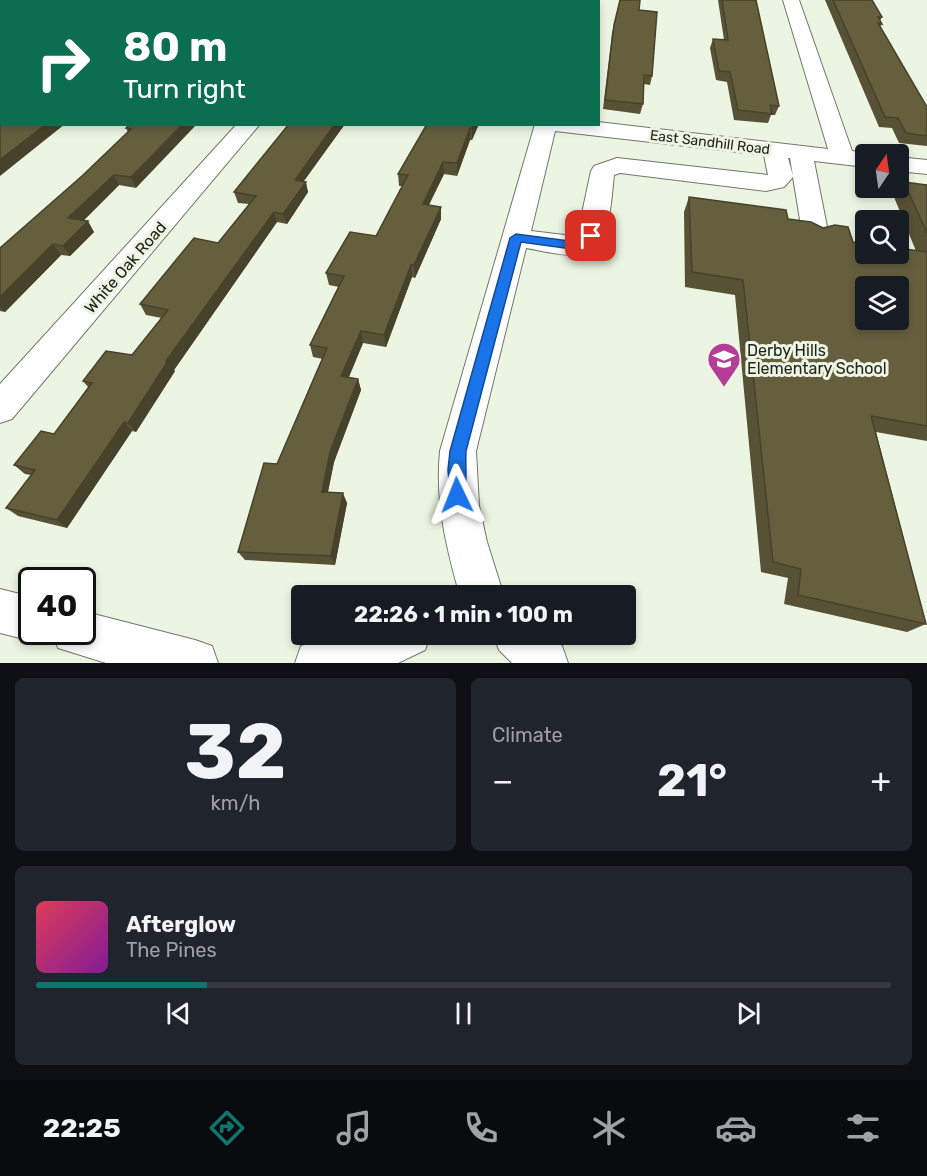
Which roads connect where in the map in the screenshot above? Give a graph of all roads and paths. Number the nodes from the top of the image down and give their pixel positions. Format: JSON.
{"nodes":[{"id":1,"x":791,"y":0,"type":"edge"},
{"id":2,"x":247,"y":126,"type":"edge"},
{"id":3,"x":545,"y":126,"type":"edge"},
{"id":4,"x":571,"y":126,"type":"edge"},
{"id":5,"x":774,"y":150,"type":"junction"},
{"id":6,"x":801,"y":153,"type":"junction"},
{"id":7,"x":842,"y":157,"type":"junction"},
{"id":8,"x":855,"y":159,"type":"edge"},
{"id":9,"x":909,"y":165,"type":"edge"},
{"id":10,"x":927,"y":167,"type":"edge"},
{"id":11,"x":815,"y":232,"type":"edge"},
{"id":12,"x":516,"y":238,"type":"junction"},
{"id":13,"x":0,"y":408,"type":"edge"},
{"id":14,"x":479,"y":585,"type":"edge"},
{"id":15,"x":0,"y":611,"type":"edge"},
{"id":16,"x":18,"y":616,"type":"edge"},
{"id":17,"x":96,"y":638,"type":"edge"},
{"id":18,"x":383,"y":645,"type":"edge"},
{"id":19,"x":526,"y":645,"type":"edge"},
{"id":20,"x":195,"y":663,"type":"edge"},
{"id":21,"x":318,"y":663,"type":"edge"},
{"id":22,"x":545,"y":663,"type":"edge"}],
"edges":[{"from":1,"to":7,"type":"street"},
{"from":2,"to":13,"type":"street","name":"White Oak Road"},
{"from":3,"to":12,"type":"street"},
{"from":4,"to":5,"type":"street","name":"East Sandhill Road"},
{"from":5,"to":6,"type":"street","name":"East Sandhill Road"},
{"from":5,"to":12,"type":"street"},
{"from":6,"to":7,"type":"street","name":"East Sandhill Road"},
{"from":6,"to":11,"type":"street"},
{"from":7,"to":8,"type":"street","name":"East Sandhill Road"},
{"from":9,"to":10,"type":"street"},
{"from":12,"to":14,"type":"street"},
{"from":15,"to":16,"type":"street"},
{"from":17,"to":20,"type":"street"},
{"from":18,"to":21,"type":"street"},
{"from":19,"to":22,"type":"street"}]}
